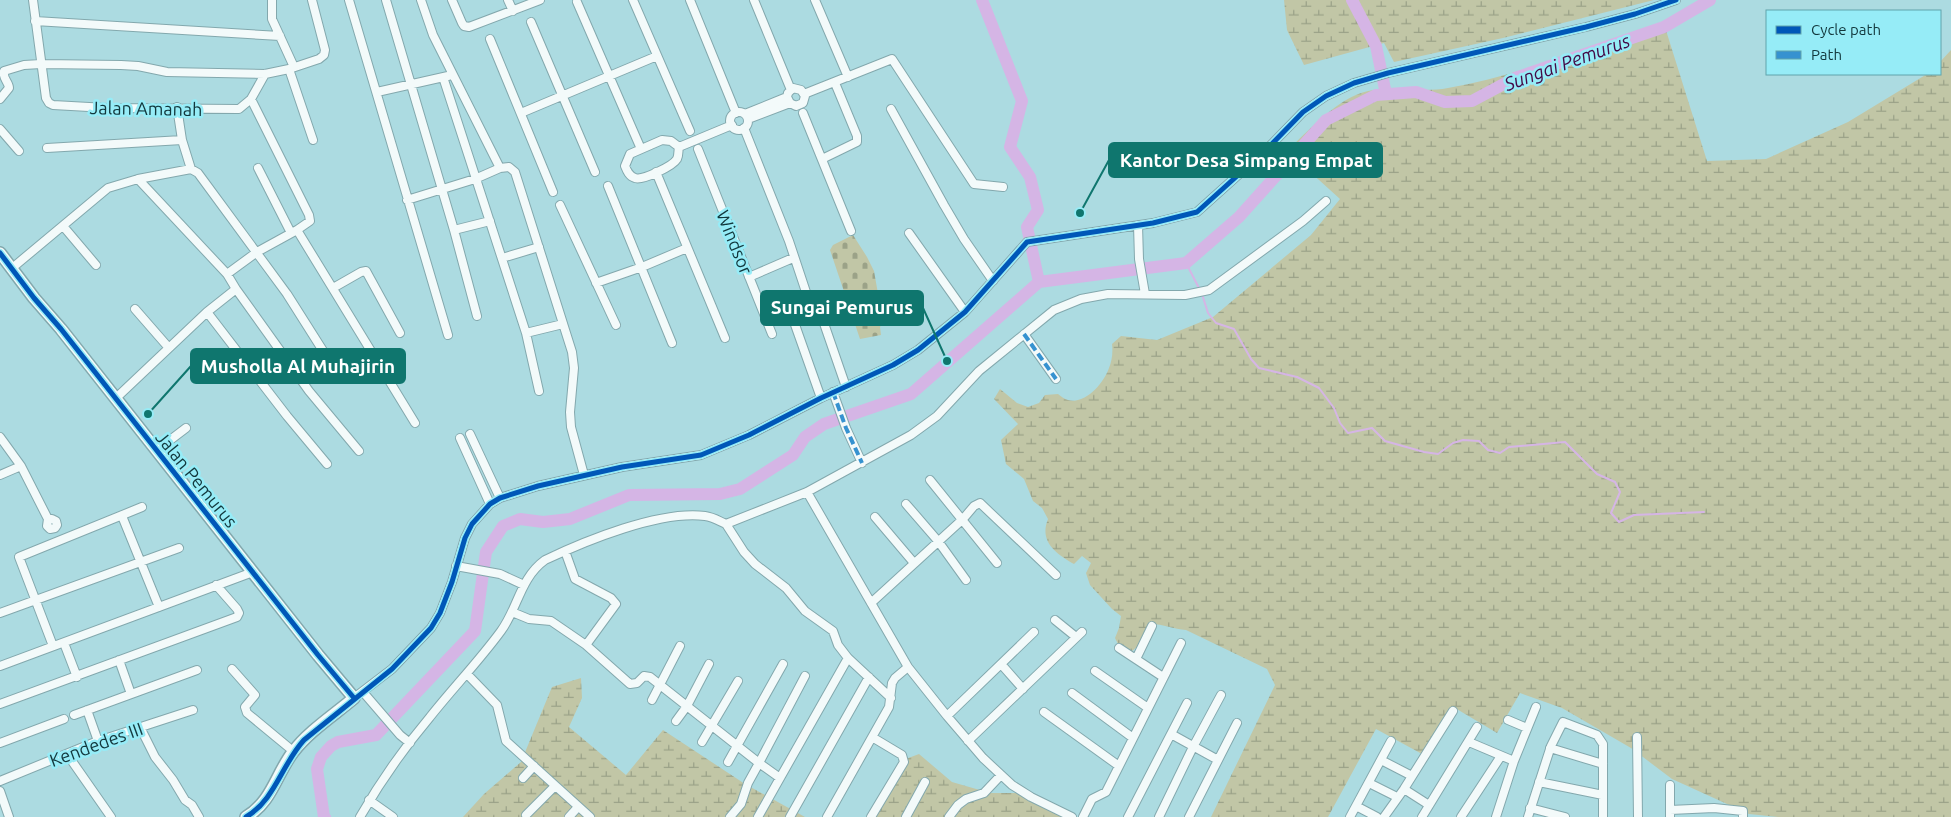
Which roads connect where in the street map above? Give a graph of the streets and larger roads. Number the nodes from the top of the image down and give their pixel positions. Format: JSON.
{"nodes":[{"id":1,"x":33,"y":0,"type":"edge"},
{"id":2,"x":272,"y":0,"type":"edge"},
{"id":3,"x":312,"y":0,"type":"edge"},
{"id":4,"x":349,"y":0,"type":"edge"},
{"id":5,"x":386,"y":0,"type":"edge"},
{"id":6,"x":422,"y":0,"type":"edge"},
{"id":7,"x":452,"y":0,"type":"edge"},
{"id":8,"x":508,"y":0,"type":"edge"},
{"id":9,"x":540,"y":0,"type":"edge"},
{"id":10,"x":633,"y":0,"type":"edge"},
{"id":11,"x":690,"y":0,"type":"edge"},
{"id":12,"x":754,"y":0,"type":"edge"},
{"id":13,"x":816,"y":0,"type":"edge"},
{"id":14,"x":1676,"y":0,"type":"edge"},
{"id":15,"x":577,"y":2,"type":"dead end"},
{"id":16,"x":513,"y":11,"type":"junction"},
{"id":17,"x":35,"y":21,"type":"junction"},
{"id":18,"x":531,"y":22,"type":"dead end"},
{"id":19,"x":280,"y":36,"type":"junction"},
{"id":20,"x":490,"y":39,"type":"dead end"},
{"id":21,"x":657,"y":56,"type":"junction"},
{"id":22,"x":41,"y":64,"type":"junction"},
{"id":23,"x":292,"y":68,"type":"junction"},
{"id":24,"x":265,"y":74,"type":"junction"},
{"id":25,"x":454,"y":74,"type":"junction"},
{"id":26,"x":610,"y":76,"type":"junction"},
{"id":27,"x":443,"y":77,"type":"junction"},
{"id":28,"x":848,"y":78,"type":"junction"},
{"id":29,"x":411,"y":83,"type":"junction"},
{"id":30,"x":834,"y":83,"type":"junction"},
{"id":31,"x":377,"y":92,"type":"junction"},
{"id":32,"x":804,"y":94,"type":"junction"},
{"id":33,"x":563,"y":95,"type":"junction"},
{"id":34,"x":789,"y":97,"type":"junction"},
{"id":35,"x":0,"y":99,"type":"edge"},
{"id":36,"x":250,"y":99,"type":"junction"},
{"id":37,"x":176,"y":107,"type":"junction"},
{"id":38,"x":891,"y":109,"type":"dead end"},
{"id":39,"x":521,"y":113,"type":"junction"},
{"id":40,"x":736,"y":113,"type":"junction"},
{"id":41,"x":803,"y":113,"type":"dead end"},
{"id":42,"x":747,"y":117,"type":"junction"},
{"id":43,"x":732,"y":125,"type":"junction"},
{"id":44,"x":744,"y":128,"type":"junction"},
{"id":45,"x":0,"y":129,"type":"edge"},
{"id":46,"x":690,"y":131,"type":"dead end"},
{"id":47,"x":182,"y":140,"type":"junction"},
{"id":48,"x":313,"y":140,"type":"dead end"},
{"id":49,"x":678,"y":147,"type":"junction"},
{"id":50,"x":47,"y":148,"type":"dead end"},
{"id":51,"x":641,"y":149,"type":"junction"},
{"id":52,"x":698,"y":149,"type":"dead end"},
{"id":53,"x":19,"y":151,"type":"dead end"},
{"id":54,"x":822,"y":159,"type":"junction"},
{"id":55,"x":191,"y":168,"type":"junction"},
{"id":56,"x":258,"y":168,"type":"dead end"},
{"id":57,"x":500,"y":168,"type":"junction"},
{"id":58,"x":595,"y":172,"type":"dead end"},
{"id":59,"x":656,"y":172,"type":"junction"},
{"id":60,"x":138,"y":179,"type":"junction"},
{"id":61,"x":475,"y":179,"type":"junction"},
{"id":62,"x":608,"y":186,"type":"dead end"},
{"id":63,"x":1003,"y":187,"type":"dead end"},
{"id":64,"x":442,"y":190,"type":"junction"},
{"id":65,"x":553,"y":192,"type":"dead end"},
{"id":66,"x":407,"y":200,"type":"junction"},
{"id":67,"x":1326,"y":201,"type":"dead end"},
{"id":68,"x":560,"y":206,"type":"dead end"},
{"id":69,"x":490,"y":221,"type":"junction"},
{"id":70,"x":1138,"y":225,"type":"junction"},
{"id":71,"x":63,"y":226,"type":"junction"},
{"id":72,"x":454,"y":230,"type":"junction"},
{"id":73,"x":851,"y":230,"type":"dead end"},
{"id":74,"x":294,"y":232,"type":"junction"},
{"id":75,"x":909,"y":233,"type":"dead end"},
{"id":76,"x":539,"y":247,"type":"junction"},
{"id":77,"x":687,"y":248,"type":"junction"},
{"id":78,"x":256,"y":252,"type":"junction"},
{"id":79,"x":0,"y":253,"type":"edge"},
{"id":80,"x":502,"y":258,"type":"junction"},
{"id":81,"x":793,"y":258,"type":"junction"},
{"id":82,"x":96,"y":265,"type":"dead end"},
{"id":83,"x":642,"y":267,"type":"junction"},
{"id":84,"x":12,"y":269,"type":"junction"},
{"id":85,"x":227,"y":274,"type":"junction"},
{"id":86,"x":749,"y":277,"type":"junction"},
{"id":87,"x":993,"y":281,"type":"junction"},
{"id":88,"x":596,"y":283,"type":"junction"},
{"id":89,"x":236,"y":288,"type":"junction"},
{"id":90,"x":333,"y":288,"type":"junction"},
{"id":91,"x":1145,"y":294,"type":"junction"},
{"id":92,"x":807,"y":295,"type":"dead end"},
{"id":93,"x":818,"y":306,"type":"dead end"},
{"id":94,"x":135,"y":309,"type":"dead end"},
{"id":95,"x":206,"y":312,"type":"junction"},
{"id":96,"x":965,"y":312,"type":"junction"},
{"id":97,"x":477,"y":316,"type":"dead end"},
{"id":98,"x":793,"y":319,"type":"dead end"},
{"id":99,"x":563,"y":324,"type":"junction"},
{"id":100,"x":616,"y":325,"type":"dead end"},
{"id":101,"x":400,"y":333,"type":"dead end"},
{"id":102,"x":526,"y":333,"type":"junction"},
{"id":103,"x":772,"y":334,"type":"dead end"},
{"id":104,"x":1024,"y":334,"type":"junction"},
{"id":105,"x":448,"y":335,"type":"dead end"},
{"id":106,"x":725,"y":338,"type":"dead end"},
{"id":107,"x":672,"y":343,"type":"dead end"},
{"id":108,"x":169,"y":348,"type":"junction"},
{"id":109,"x":332,"y":365,"type":"dead end"},
{"id":110,"x":1056,"y":379,"type":"dead end"},
{"id":111,"x":846,"y":387,"type":"junction"},
{"id":112,"x":540,"y":391,"type":"dead end"},
{"id":113,"x":833,"y":392,"type":"junction"},
{"id":114,"x":822,"y":398,"type":"junction"},
{"id":115,"x":115,"y":399,"type":"junction"},
{"id":116,"x":415,"y":423,"type":"dead end"},
{"id":117,"x":186,"y":428,"type":"dead end"},
{"id":118,"x":470,"y":434,"type":"dead end"},
{"id":119,"x":0,"y":437,"type":"edge"},
{"id":120,"x":460,"y":438,"type":"dead end"},
{"id":121,"x":156,"y":450,"type":"junction"},
{"id":122,"x":359,"y":451,"type":"dead end"},
{"id":123,"x":862,"y":463,"type":"junction"},
{"id":124,"x":327,"y":464,"type":"dead end"},
{"id":125,"x":21,"y":466,"type":"junction"},
{"id":126,"x":0,"y":475,"type":"edge"},
{"id":127,"x":584,"y":475,"type":"junction"},
{"id":128,"x":930,"y":480,"type":"dead end"},
{"id":129,"x":807,"y":492,"type":"junction"},
{"id":130,"x":500,"y":498,"type":"junction"},
{"id":131,"x":490,"y":504,"type":"junction"},
{"id":132,"x":906,"y":504,"type":"dead end"},
{"id":133,"x":142,"y":507,"type":"dead end"},
{"id":134,"x":122,"y":516,"type":"junction"},
{"id":135,"x":875,"y":518,"type":"dead end"},
{"id":136,"x":48,"y":519,"type":"dead end"},
{"id":137,"x":962,"y":519,"type":"junction"},
{"id":138,"x":726,"y":524,"type":"junction"},
{"id":139,"x":938,"y":541,"type":"junction"},
{"id":140,"x":179,"y":548,"type":"dead end"},
{"id":141,"x":565,"y":551,"type":"junction"},
{"id":142,"x":141,"y":562,"type":"junction"},
{"id":143,"x":914,"y":563,"type":"junction"},
{"id":144,"x":997,"y":563,"type":"dead end"},
{"id":145,"x":456,"y":566,"type":"junction"},
{"id":146,"x":254,"y":572,"type":"junction"},
{"id":147,"x":1056,"y":575,"type":"dead end"},
{"id":148,"x":966,"y":580,"type":"dead end"},
{"id":149,"x":524,"y":584,"type":"junction"},
{"id":150,"x":216,"y":585,"type":"junction"},
{"id":151,"x":35,"y":601,"type":"junction"},
{"id":152,"x":871,"y":603,"type":"junction"},
{"id":153,"x":159,"y":607,"type":"junction"},
{"id":154,"x":512,"y":612,"type":"junction"},
{"id":155,"x":0,"y":614,"type":"edge"},
{"id":156,"x":1055,"y":620,"type":"dead end"},
{"id":157,"x":1152,"y":626,"type":"dead end"},
{"id":158,"x":1034,"y":632,"type":"dead end"},
{"id":159,"x":64,"y":643,"type":"junction"},
{"id":160,"x":1181,"y":643,"type":"dead end"},
{"id":161,"x":53,"y":646,"type":"junction"},
{"id":162,"x":586,"y":646,"type":"junction"},
{"id":163,"x":680,"y":646,"type":"dead end"},
{"id":164,"x":1120,"y":648,"type":"dead end"},
{"id":165,"x":848,"y":658,"type":"junction"},
{"id":166,"x":1136,"y":659,"type":"junction"},
{"id":167,"x":119,"y":660,"type":"junction"},
{"id":168,"x":709,"y":664,"type":"dead end"},
{"id":169,"x":783,"y":664,"type":"dead end"},
{"id":170,"x":1001,"y":664,"type":"junction"},
{"id":171,"x":0,"y":666,"type":"edge"},
{"id":172,"x":908,"y":667,"type":"junction"},
{"id":173,"x":197,"y":670,"type":"dead end"},
{"id":174,"x":232,"y":670,"type":"dead end"},
{"id":175,"x":1095,"y":671,"type":"dead end"},
{"id":176,"x":467,"y":674,"type":"junction"},
{"id":177,"x":76,"y":676,"type":"junction"},
{"id":178,"x":805,"y":676,"type":"dead end"},
{"id":179,"x":869,"y":677,"type":"junction"},
{"id":180,"x":1163,"y":677,"type":"junction"},
{"id":181,"x":738,"y":681,"type":"dead end"},
{"id":182,"x":661,"y":685,"type":"junction"},
{"id":183,"x":1023,"y":689,"type":"junction"},
{"id":184,"x":1072,"y":693,"type":"dead end"},
{"id":185,"x":130,"y":694,"type":"junction"},
{"id":186,"x":359,"y":695,"type":"junction"},
{"id":187,"x":1221,"y":695,"type":"dead end"},
{"id":188,"x":891,"y":698,"type":"junction"},
{"id":189,"x":652,"y":700,"type":"dead end"},
{"id":190,"x":1187,"y":702,"type":"dead end"},
{"id":191,"x":0,"y":704,"type":"edge"},
{"id":192,"x":687,"y":706,"type":"junction"},
{"id":193,"x":1536,"y":707,"type":"dead end"},
{"id":194,"x":1148,"y":708,"type":"junction"},
{"id":195,"x":87,"y":710,"type":"junction"},
{"id":196,"x":193,"y":710,"type":"dead end"},
{"id":197,"x":1453,"y":711,"type":"dead end"},
{"id":198,"x":1044,"y":712,"type":"dead end"},
{"id":199,"x":74,"y":715,"type":"dead end"},
{"id":200,"x":947,"y":716,"type":"junction"},
{"id":201,"x":64,"y":719,"type":"dead end"},
{"id":202,"x":1508,"y":720,"type":"dead end"},
{"id":203,"x":676,"y":721,"type":"dead end"},
{"id":204,"x":1237,"y":723,"type":"dead end"},
{"id":205,"x":713,"y":726,"type":"junction"},
{"id":206,"x":140,"y":727,"type":"junction"},
{"id":207,"x":1478,"y":727,"type":"dead end"},
{"id":208,"x":1527,"y":728,"type":"junction"},
{"id":209,"x":1170,"y":734,"type":"junction"},
{"id":210,"x":872,"y":737,"type":"junction"},
{"id":211,"x":1637,"y":737,"type":"dead end"},
{"id":212,"x":1133,"y":738,"type":"junction"},
{"id":213,"x":968,"y":741,"type":"junction"},
{"id":214,"x":1391,"y":741,"type":"dead end"},
{"id":215,"x":98,"y":742,"type":"junction"},
{"id":216,"x":702,"y":742,"type":"dead end"},
{"id":217,"x":1469,"y":742,"type":"junction"},
{"id":218,"x":0,"y":743,"type":"edge"},
{"id":219,"x":410,"y":743,"type":"junction"},
{"id":220,"x":737,"y":746,"type":"junction"},
{"id":221,"x":1193,"y":747,"type":"junction"},
{"id":222,"x":1550,"y":748,"type":"junction"},
{"id":223,"x":293,"y":751,"type":"junction"},
{"id":224,"x":67,"y":754,"type":"junction"},
{"id":225,"x":1501,"y":756,"type":"junction"},
{"id":226,"x":1218,"y":760,"type":"junction"},
{"id":227,"x":1382,"y":760,"type":"junction"},
{"id":228,"x":1514,"y":761,"type":"junction"},
{"id":229,"x":728,"y":762,"type":"dead end"},
{"id":230,"x":759,"y":763,"type":"junction"},
{"id":231,"x":1603,"y":764,"type":"junction"},
{"id":232,"x":534,"y":766,"type":"junction"},
{"id":233,"x":1119,"y":766,"type":"junction"},
{"id":234,"x":1001,"y":775,"type":"junction"},
{"id":235,"x":1412,"y":776,"type":"junction"},
{"id":236,"x":523,"y":778,"type":"dead end"},
{"id":237,"x":780,"y":778,"type":"junction"},
{"id":238,"x":0,"y":781,"type":"edge"},
{"id":239,"x":925,"y":782,"type":"dead end"},
{"id":240,"x":1538,"y":782,"type":"junction"},
{"id":241,"x":1369,"y":783,"type":"junction"},
{"id":242,"x":1670,"y":785,"type":"dead end"},
{"id":243,"x":555,"y":786,"type":"junction"},
{"id":244,"x":1404,"y":789,"type":"junction"},
{"id":245,"x":0,"y":791,"type":"edge"},
{"id":246,"x":1603,"y":794,"type":"junction"},
{"id":247,"x":1397,"y":797,"type":"junction"},
{"id":248,"x":369,"y":800,"type":"junction"},
{"id":249,"x":1429,"y":805,"type":"junction"},
{"id":250,"x":1356,"y":806,"type":"junction"},
{"id":251,"x":578,"y":807,"type":"junction"},
{"id":252,"x":1530,"y":808,"type":"junction"},
{"id":253,"x":1670,"y":813,"type":"edge"},
{"id":254,"x":526,"y":815,"type":"dead end"},
{"id":255,"x":9,"y":817,"type":"edge"},
{"id":256,"x":111,"y":817,"type":"edge"},
{"id":257,"x":199,"y":817,"type":"edge"},
{"id":258,"x":246,"y":817,"type":"edge"},
{"id":259,"x":360,"y":817,"type":"edge"},
{"id":260,"x":393,"y":817,"type":"edge"},
{"id":261,"x":569,"y":817,"type":"edge"},
{"id":262,"x":590,"y":817,"type":"edge"},
{"id":263,"x":730,"y":817,"type":"edge"},
{"id":264,"x":758,"y":817,"type":"edge"},
{"id":265,"x":790,"y":817,"type":"edge"},
{"id":266,"x":827,"y":817,"type":"edge"},
{"id":267,"x":871,"y":817,"type":"edge"},
{"id":268,"x":906,"y":817,"type":"edge"},
{"id":269,"x":949,"y":817,"type":"edge"},
{"id":270,"x":1072,"y":817,"type":"edge"},
{"id":271,"x":1083,"y":817,"type":"edge"},
{"id":272,"x":1128,"y":817,"type":"edge"},
{"id":273,"x":1159,"y":817,"type":"edge"},
{"id":274,"x":1189,"y":817,"type":"edge"},
{"id":275,"x":1350,"y":817,"type":"edge"},
{"id":276,"x":1377,"y":817,"type":"edge"},
{"id":277,"x":1384,"y":817,"type":"edge"},
{"id":278,"x":1422,"y":817,"type":"edge"},
{"id":279,"x":1461,"y":817,"type":"edge"},
{"id":280,"x":1496,"y":817,"type":"edge"},
{"id":281,"x":1528,"y":817,"type":"edge"},
{"id":282,"x":1565,"y":817,"type":"edge"},
{"id":283,"x":1603,"y":817,"type":"edge"},
{"id":284,"x":1638,"y":817,"type":"edge"},
{"id":285,"x":1743,"y":817,"type":"edge"}],
"edges":[{"from":1,"to":17,"type":"street","name":"Jalan Amanah"},
{"from":2,"to":19,"type":"street"},
{"from":3,"to":23,"type":"street","name":"Jalan Amanah"},
{"from":4,"to":31,"type":"street"},
{"from":5,"to":29,"type":"street"},
{"from":6,"to":25,"type":"street"},
{"from":7,"to":16,"type":"street"},
{"from":8,"to":16,"type":"street"},
{"from":9,"to":16,"type":"street"},
{"from":10,"to":21,"type":"street"},
{"from":11,"to":40,"type":"street"},
{"from":12,"to":34,"type":"street"},
{"from":13,"to":28,"type":"street"},
{"from":14,"to":70,"type":"street"},
{"from":15,"to":26,"type":"street"},
{"from":17,"to":19,"type":"street"},
{"from":17,"to":22,"type":"street","name":"Jalan Amanah"},
{"from":18,"to":33,"type":"street"},
{"from":19,"to":23,"type":"street"},
{"from":20,"to":39,"type":"street"},
{"from":21,"to":26,"type":"street"},
{"from":21,"to":46,"type":"street"},
{"from":22,"to":24,"type":"street","name":"Jalan Amanah"},
{"from":22,"to":35,"type":"street","name":"Jalan Amanah"},
{"from":22,"to":37,"type":"street","name":"Jalan Amanah"},
{"from":23,"to":24,"type":"street","name":"Jalan Amanah"},
{"from":23,"to":48,"type":"street"},
{"from":24,"to":36,"type":"street"},
{"from":25,"to":27,"type":"street"},
{"from":25,"to":57,"type":"street"},
{"from":26,"to":33,"type":"street"},
{"from":26,"to":51,"type":"street"},
{"from":27,"to":29,"type":"street"},
{"from":27,"to":61,"type":"street"},
{"from":28,"to":30,"type":"street"},
{"from":28,"to":63,"type":"street"},
{"from":29,"to":31,"type":"street"},
{"from":29,"to":64,"type":"street"},
{"from":30,"to":32,"type":"street"},
{"from":30,"to":54,"type":"street"},
{"from":31,"to":66,"type":"street"},
{"from":32,"to":34,"type":"street"},
{"from":32,"to":34,"type":"street"},
{"from":33,"to":39,"type":"street"},
{"from":33,"to":58,"type":"street"},
{"from":34,"to":42,"type":"street"},
{"from":36,"to":37,"type":"street","name":"Jalan Amanah"},
{"from":36,"to":74,"type":"street"},
{"from":37,"to":47,"type":"street"},
{"from":38,"to":87,"type":"street"},
{"from":39,"to":65,"type":"street"},
{"from":40,"to":42,"type":"street"},
{"from":40,"to":43,"type":"street"},
{"from":41,"to":54,"type":"street"},
{"from":42,"to":44,"type":"street"},
{"from":43,"to":44,"type":"street"},
{"from":43,"to":49,"type":"street"},
{"from":44,"to":81,"type":"street"},
{"from":45,"to":53,"type":"street"},
{"from":47,"to":50,"type":"street"},
{"from":47,"to":55,"type":"street"},
{"from":49,"to":51,"type":"street"},
{"from":49,"to":59,"type":"street"},
{"from":51,"to":59,"type":"street"},
{"from":52,"to":86,"type":"street","name":"Windsor"},
{"from":54,"to":73,"type":"street"},
{"from":55,"to":60,"type":"street"},
{"from":55,"to":78,"type":"street"},
{"from":56,"to":74,"type":"street"},
{"from":57,"to":61,"type":"street"},
{"from":57,"to":76,"type":"street"},
{"from":59,"to":77,"type":"street"},
{"from":60,"to":71,"type":"street"},
{"from":60,"to":85,"type":"street"},
{"from":61,"to":64,"type":"street"},
{"from":61,"to":69,"type":"street"},
{"from":62,"to":83,"type":"street"},
{"from":64,"to":66,"type":"street"},
{"from":64,"to":72,"type":"street"},
{"from":66,"to":105,"type":"street"},
{"from":67,"to":91,"type":"street"},
{"from":68,"to":88,"type":"street"},
{"from":69,"to":72,"type":"street"},
{"from":69,"to":80,"type":"street"},
{"from":70,"to":87,"type":"street"},
{"from":70,"to":91,"type":"street"},
{"from":71,"to":82,"type":"street"},
{"from":71,"to":84,"type":"street"},
{"from":72,"to":97,"type":"street"},
{"from":74,"to":78,"type":"street"},
{"from":74,"to":90,"type":"street"},
{"from":75,"to":96,"type":"street"},
{"from":76,"to":80,"type":"street"},
{"from":76,"to":99,"type":"street"},
{"from":77,"to":83,"type":"street"},
{"from":77,"to":106,"type":"street"},
{"from":78,"to":85,"type":"street"},
{"from":78,"to":109,"type":"street"},
{"from":79,"to":84,"type":"street","name":"Jalan Pemurus"},
{"from":80,"to":102,"type":"street"},
{"from":81,"to":86,"type":"street"},
{"from":81,"to":92,"type":"street"},
{"from":83,"to":88,"type":"street"},
{"from":83,"to":107,"type":"street"},
{"from":84,"to":115,"type":"street","name":"Jalan Pemurus"},
{"from":85,"to":89,"type":"street"},
{"from":86,"to":103,"type":"street","name":"Windsor"},
{"from":87,"to":96,"type":"street"},
{"from":88,"to":100,"type":"street"},
{"from":89,"to":95,"type":"street"},
{"from":89,"to":122,"type":"street"},
{"from":90,"to":101,"type":"street"},
{"from":90,"to":116,"type":"street"},
{"from":91,"to":104,"type":"street"},
{"from":93,"to":111,"type":"street"},
{"from":94,"to":108,"type":"street"},
{"from":95,"to":108,"type":"street"},
{"from":95,"to":124,"type":"street"},
{"from":96,"to":111,"type":"street"},
{"from":98,"to":114,"type":"street"},
{"from":99,"to":102,"type":"street"},
{"from":99,"to":127,"type":"street"},
{"from":102,"to":112,"type":"street"},
{"from":104,"to":110,"type":"street"},
{"from":104,"to":123,"type":"street"},
{"from":108,"to":115,"type":"street"},
{"from":111,"to":113,"type":"street"},
{"from":113,"to":114,"type":"street"},
{"from":113,"to":123,"type":"street"},
{"from":114,"to":127,"type":"street"},
{"from":115,"to":121,"type":"street","name":"Jalan Pemurus"},
{"from":117,"to":121,"type":"street"},
{"from":118,"to":130,"type":"street"},
{"from":119,"to":125,"type":"street"},
{"from":120,"to":131,"type":"street"},
{"from":121,"to":146,"type":"street","name":"Jalan Pemurus"},
{"from":123,"to":129,"type":"street"},
{"from":125,"to":126,"type":"street"},
{"from":125,"to":136,"type":"street"},
{"from":127,"to":130,"type":"street"},
{"from":128,"to":137,"type":"street"},
{"from":129,"to":138,"type":"street"},
{"from":129,"to":152,"type":"street"},
{"from":130,"to":131,"type":"street"},
{"from":131,"to":145,"type":"street"},
{"from":132,"to":139,"type":"street"},
{"from":133,"to":134,"type":"street"},
{"from":134,"to":142,"type":"street"},
{"from":134,"to":151,"type":"street"},
{"from":135,"to":143,"type":"street"},
{"from":137,"to":139,"type":"street"},
{"from":137,"to":144,"type":"street"},
{"from":137,"to":147,"type":"street"},
{"from":138,"to":141,"type":"street"},
{"from":138,"to":165,"type":"street"},
{"from":139,"to":143,"type":"street"},
{"from":139,"to":148,"type":"street"},
{"from":140,"to":142,"type":"street"},
{"from":141,"to":149,"type":"street"},
{"from":141,"to":162,"type":"street"},
{"from":142,"to":151,"type":"street"},
{"from":142,"to":153,"type":"street"},
{"from":143,"to":152,"type":"street"},
{"from":145,"to":149,"type":"street"},
{"from":145,"to":186,"type":"street"},
{"from":146,"to":150,"type":"street"},
{"from":146,"to":186,"type":"street","name":"Jalan Pemurus"},
{"from":149,"to":154,"type":"street"},
{"from":150,"to":153,"type":"street"},
{"from":150,"to":167,"type":"street"},
{"from":151,"to":155,"type":"street"},
{"from":151,"to":161,"type":"street"},
{"from":152,"to":172,"type":"street"},
{"from":153,"to":159,"type":"street"},
{"from":154,"to":162,"type":"street"},
{"from":154,"to":176,"type":"street"},
{"from":156,"to":183,"type":"street"},
{"from":157,"to":166,"type":"street"},
{"from":158,"to":170,"type":"street"},
{"from":159,"to":161,"type":"street"},
{"from":159,"to":177,"type":"street"},
{"from":160,"to":180,"type":"street"},
{"from":161,"to":171,"type":"street"},
{"from":162,"to":182,"type":"street"},
{"from":163,"to":182,"type":"street"},
{"from":164,"to":166,"type":"street"},
{"from":165,"to":179,"type":"street"},
{"from":165,"to":237,"type":"street"},
{"from":166,"to":180,"type":"street"},
{"from":167,"to":177,"type":"street"},
{"from":167,"to":185,"type":"street"},
{"from":168,"to":192,"type":"street"},
{"from":169,"to":220,"type":"street"},
{"from":170,"to":183,"type":"street"},
{"from":170,"to":200,"type":"street"},
{"from":172,"to":188,"type":"street"},
{"from":172,"to":200,"type":"street"},
{"from":173,"to":185,"type":"street"},
{"from":174,"to":223,"type":"street"},
{"from":175,"to":194,"type":"street"},
{"from":176,"to":219,"type":"street"},
{"from":176,"to":232,"type":"street"},
{"from":177,"to":191,"type":"street"},
{"from":178,"to":230,"type":"street"},
{"from":179,"to":188,"type":"street"},
{"from":179,"to":265,"type":"street"},
{"from":180,"to":194,"type":"street"},
{"from":181,"to":205,"type":"street"},
{"from":182,"to":189,"type":"street"},
{"from":182,"to":192,"type":"street"},
{"from":183,"to":213,"type":"street"},
{"from":184,"to":212,"type":"street"},
{"from":185,"to":195,"type":"street"},
{"from":186,"to":219,"type":"street"},
{"from":186,"to":223,"type":"street"},
{"from":187,"to":221,"type":"street"},
{"from":188,"to":210,"type":"street"},
{"from":190,"to":209,"type":"street"},
{"from":192,"to":203,"type":"street"},
{"from":192,"to":205,"type":"street"},
{"from":193,"to":208,"type":"street"},
{"from":194,"to":212,"type":"street"},
{"from":195,"to":199,"type":"street"},
{"from":195,"to":215,"type":"street"},
{"from":196,"to":206,"type":"street","name":"Kendedes III"},
{"from":197,"to":235,"type":"street"},
{"from":198,"to":233,"type":"street"},
{"from":200,"to":213,"type":"street"},
{"from":201,"to":218,"type":"street"},
{"from":202,"to":208,"type":"street"},
{"from":204,"to":226,"type":"street"},
{"from":205,"to":216,"type":"street"},
{"from":205,"to":220,"type":"street"},
{"from":206,"to":215,"type":"street","name":"Kendedes III"},
{"from":206,"to":257,"type":"street"},
{"from":207,"to":217,"type":"street"},
{"from":208,"to":228,"type":"street"},
{"from":209,"to":221,"type":"street"},
{"from":209,"to":272,"type":"street"},
{"from":210,"to":266,"type":"street"},
{"from":210,"to":267,"type":"street"},
{"from":211,"to":284,"type":"street"},
{"from":212,"to":233,"type":"street"},
{"from":213,"to":234,"type":"street"},
{"from":214,"to":227,"type":"street"},
{"from":215,"to":224,"type":"street","name":"Kendedes III"},
{"from":217,"to":225,"type":"street"},
{"from":217,"to":249,"type":"street"},
{"from":219,"to":248,"type":"street"},
{"from":220,"to":229,"type":"street"},
{"from":220,"to":230,"type":"street"},
{"from":221,"to":226,"type":"street"},
{"from":221,"to":273,"type":"street"},
{"from":222,"to":231,"type":"street"},
{"from":222,"to":231,"type":"street"},
{"from":222,"to":240,"type":"street"},
{"from":223,"to":258,"type":"street"},
{"from":224,"to":238,"type":"street","name":"Kendedes III"},
{"from":224,"to":256,"type":"street"},
{"from":225,"to":228,"type":"street"},
{"from":225,"to":279,"type":"street"},
{"from":226,"to":274,"type":"street"},
{"from":227,"to":235,"type":"street"},
{"from":227,"to":241,"type":"street"},
{"from":228,"to":280,"type":"street"},
{"from":230,"to":237,"type":"street"},
{"from":230,"to":263,"type":"street"},
{"from":231,"to":246,"type":"street"},
{"from":232,"to":236,"type":"street"},
{"from":232,"to":243,"type":"street"},
{"from":233,"to":271,"type":"street"},
{"from":234,"to":269,"type":"street"},
{"from":234,"to":270,"type":"street"},
{"from":235,"to":244,"type":"street"},
{"from":237,"to":264,"type":"street"},
{"from":239,"to":268,"type":"street"},
{"from":240,"to":246,"type":"street"},
{"from":240,"to":252,"type":"street"},
{"from":241,"to":247,"type":"street"},
{"from":241,"to":250,"type":"street"},
{"from":242,"to":253,"type":"street"},
{"from":243,"to":251,"type":"street"},
{"from":243,"to":254,"type":"street"},
{"from":244,"to":247,"type":"street"},
{"from":244,"to":249,"type":"street"},
{"from":245,"to":255,"type":"street"},
{"from":246,"to":283,"type":"street"},
{"from":247,"to":277,"type":"street"},
{"from":248,"to":259,"type":"street"},
{"from":248,"to":260,"type":"street"},
{"from":249,"to":278,"type":"street"},
{"from":250,"to":275,"type":"street"},
{"from":250,"to":276,"type":"street"},
{"from":251,"to":261,"type":"street"},
{"from":251,"to":262,"type":"street"},
{"from":252,"to":281,"type":"street"},
{"from":252,"to":282,"type":"street"},
{"from":253,"to":285,"type":"street"}]}
